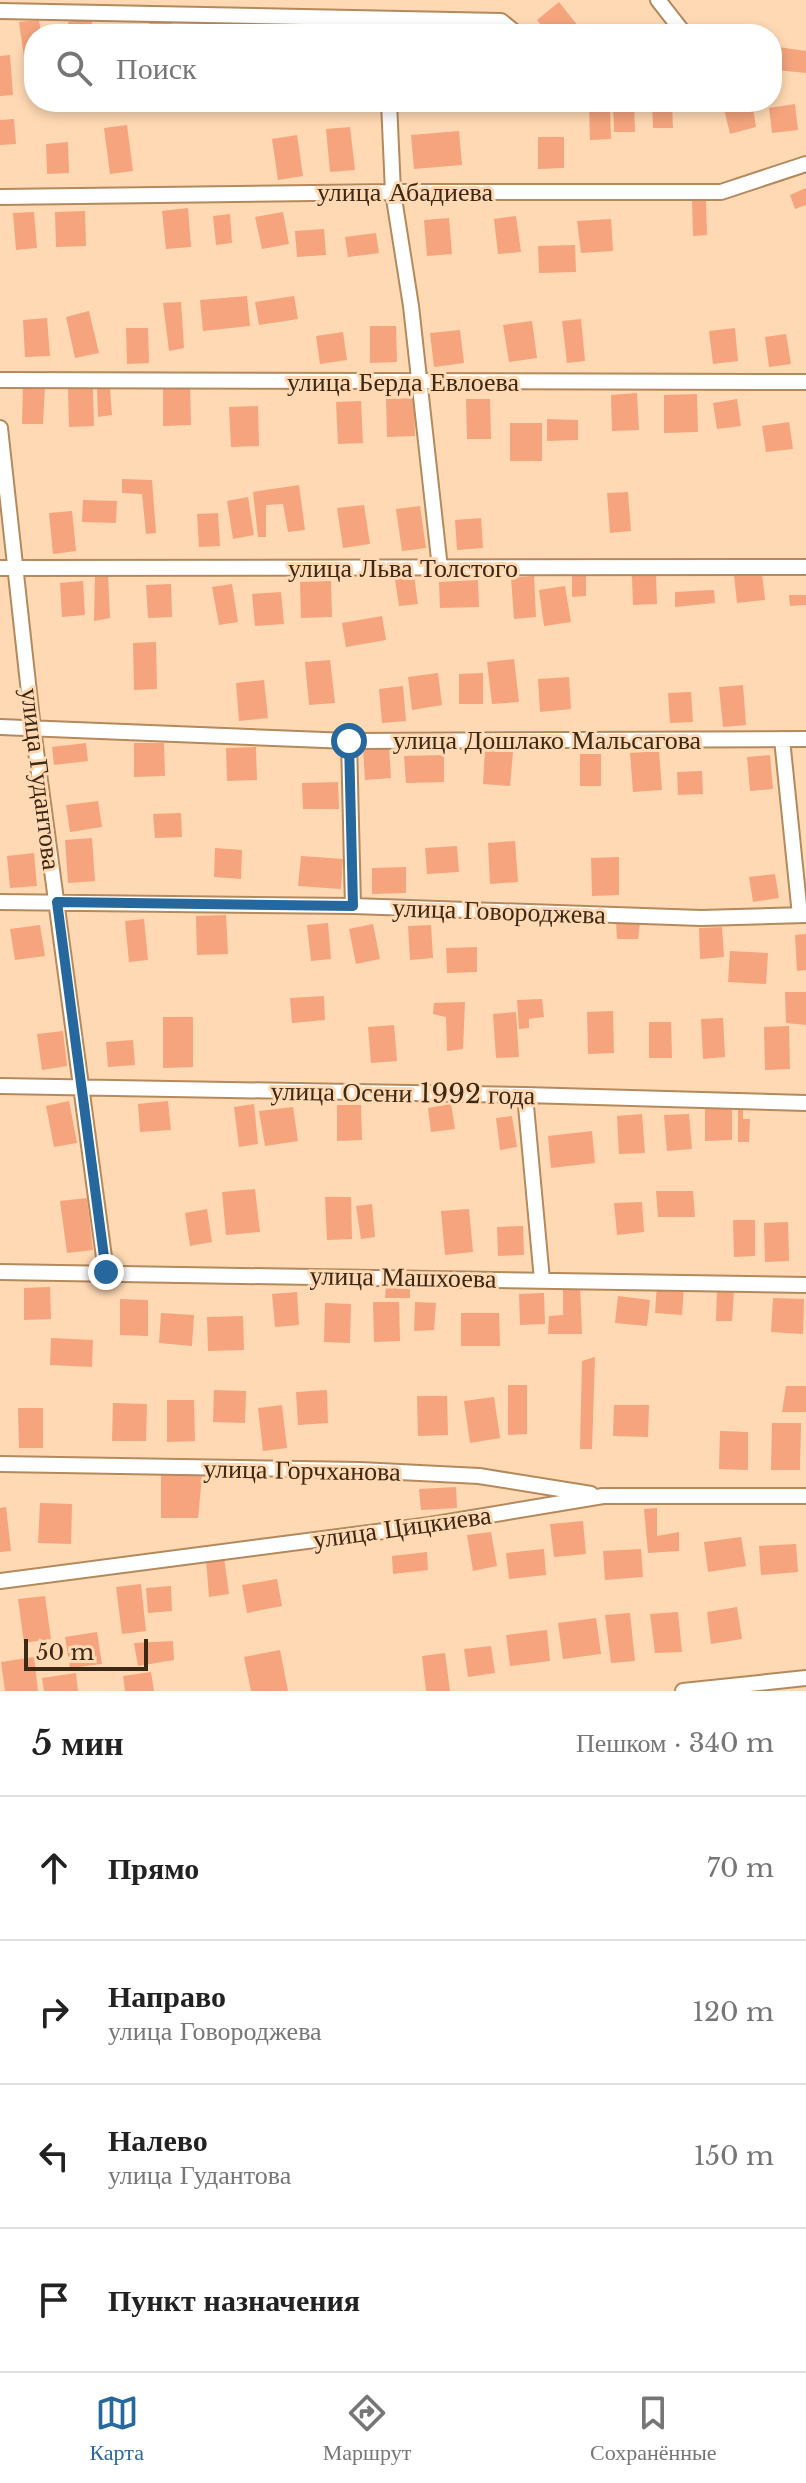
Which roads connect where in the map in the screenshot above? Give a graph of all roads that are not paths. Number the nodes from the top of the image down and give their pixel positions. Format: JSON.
{"nodes":[{"id":1,"x":658,"y":0,"type":"edge"},
{"id":2,"x":0,"y":11,"type":"edge"},
{"id":3,"x":335,"y":24,"type":"edge"},
{"id":4,"x":432,"y":24,"type":"edge"},
{"id":5,"x":505,"y":24,"type":"edge"},
{"id":6,"x":677,"y":24,"type":"edge"},
{"id":7,"x":389,"y":112,"type":"edge"},
{"id":8,"x":806,"y":164,"type":"edge"},
{"id":9,"x":393,"y":192,"type":"junction"},
{"id":10,"x":0,"y":197,"type":"edge"},
{"id":11,"x":0,"y":380,"type":"edge"},
{"id":12,"x":420,"y":382,"type":"junction"},
{"id":13,"x":806,"y":382,"type":"edge"},
{"id":14,"x":0,"y":428,"type":"edge"},
{"id":15,"x":806,"y":567,"type":"edge"},
{"id":16,"x":0,"y":568,"type":"edge"},
{"id":17,"x":16,"y":568,"type":"junction"},
{"id":18,"x":440,"y":568,"type":"junction"},
{"id":19,"x":0,"y":727,"type":"edge"},
{"id":20,"x":33,"y":729,"type":"junction"},
{"id":21,"x":782,"y":739,"type":"junction"},
{"id":22,"x":806,"y":739,"type":"edge"},
{"id":23,"x":349,"y":741,"type":"junction"},
{"id":24,"x":0,"y":902,"type":"edge"},
{"id":25,"x":57,"y":902,"type":"junction"},
{"id":26,"x":353,"y":906,"type":"junction"},
{"id":27,"x":803,"y":915,"type":"edge"},
{"id":28,"x":0,"y":1086,"type":"edge"},
{"id":29,"x":82,"y":1087,"type":"junction"},
{"id":30,"x":525,"y":1095,"type":"junction"},
{"id":31,"x":806,"y":1103,"type":"edge"},
{"id":32,"x":0,"y":1272,"type":"edge"},
{"id":33,"x":106,"y":1272,"type":"junction"},
{"id":34,"x":542,"y":1280,"type":"junction"},
{"id":35,"x":806,"y":1285,"type":"edge"},
{"id":36,"x":0,"y":1464,"type":"edge"},
{"id":37,"x":603,"y":1496,"type":"junction"},
{"id":38,"x":806,"y":1496,"type":"edge"},
{"id":39,"x":0,"y":1581,"type":"edge"},
{"id":40,"x":806,"y":1678,"type":"edge"},
{"id":41,"x":683,"y":1691,"type":"edge"}],
"edges":[{"from":1,"to":6,"type":"street"},
{"from":2,"to":3,"type":"street"},
{"from":4,"to":5,"type":"street"},
{"from":7,"to":9,"type":"street"},
{"from":8,"to":9,"type":"street","name":"улица Абадиева"},
{"from":9,"to":10,"type":"street","name":"улица Абадиева"},
{"from":9,"to":12,"type":"street"},
{"from":11,"to":12,"type":"street","name":"улица Берда Евлоева"},
{"from":12,"to":13,"type":"street","name":"улица Берда Евлоева"},
{"from":12,"to":18,"type":"street"},
{"from":14,"to":17,"type":"street","name":"улица Гудантова"},
{"from":15,"to":18,"type":"street","name":"улица Льва Толстого"},
{"from":16,"to":17,"type":"street","name":"улица Льва Толстого"},
{"from":17,"to":18,"type":"street","name":"улица Льва Толстого"},
{"from":17,"to":20,"type":"street","name":"улица Гудантова"},
{"from":19,"to":20,"type":"street","name":"улица Дошлако Мальсагова"},
{"from":20,"to":23,"type":"street","name":"улица Дошлако Мальсагова"},
{"from":20,"to":25,"type":"street","name":"улица Гудантова"},
{"from":21,"to":22,"type":"street","name":"улица Дошлако Мальсагова"},
{"from":21,"to":23,"type":"street","name":"улица Дошлако Мальсагова"},
{"from":21,"to":27,"type":"street"},
{"from":23,"to":26,"type":"street"},
{"from":24,"to":25,"type":"street","name":"улица Говороджева"},
{"from":25,"to":26,"type":"street","name":"улица Говороджева"},
{"from":25,"to":29,"type":"street","name":"улица Гудантова"},
{"from":26,"to":27,"type":"street","name":"улица Говороджева"},
{"from":28,"to":29,"type":"street","name":"улица Осени 1992 года"},
{"from":29,"to":30,"type":"street","name":"улица Осени 1992 года"},
{"from":29,"to":33,"type":"street","name":"улица Гудантова"},
{"from":30,"to":31,"type":"street","name":"улица Осени 1992 года"},
{"from":30,"to":34,"type":"street"},
{"from":32,"to":33,"type":"street","name":"улица Машхоева"},
{"from":33,"to":34,"type":"street","name":"улица Машхоева"},
{"from":34,"to":35,"type":"street","name":"улица Машхоева"},
{"from":36,"to":37,"type":"street","name":"улица Горчханова"},
{"from":37,"to":38,"type":"street","name":"улица Цицкиева"},
{"from":37,"to":39,"type":"street","name":"улица Цицкиева"},
{"from":40,"to":41,"type":"street"}]}
